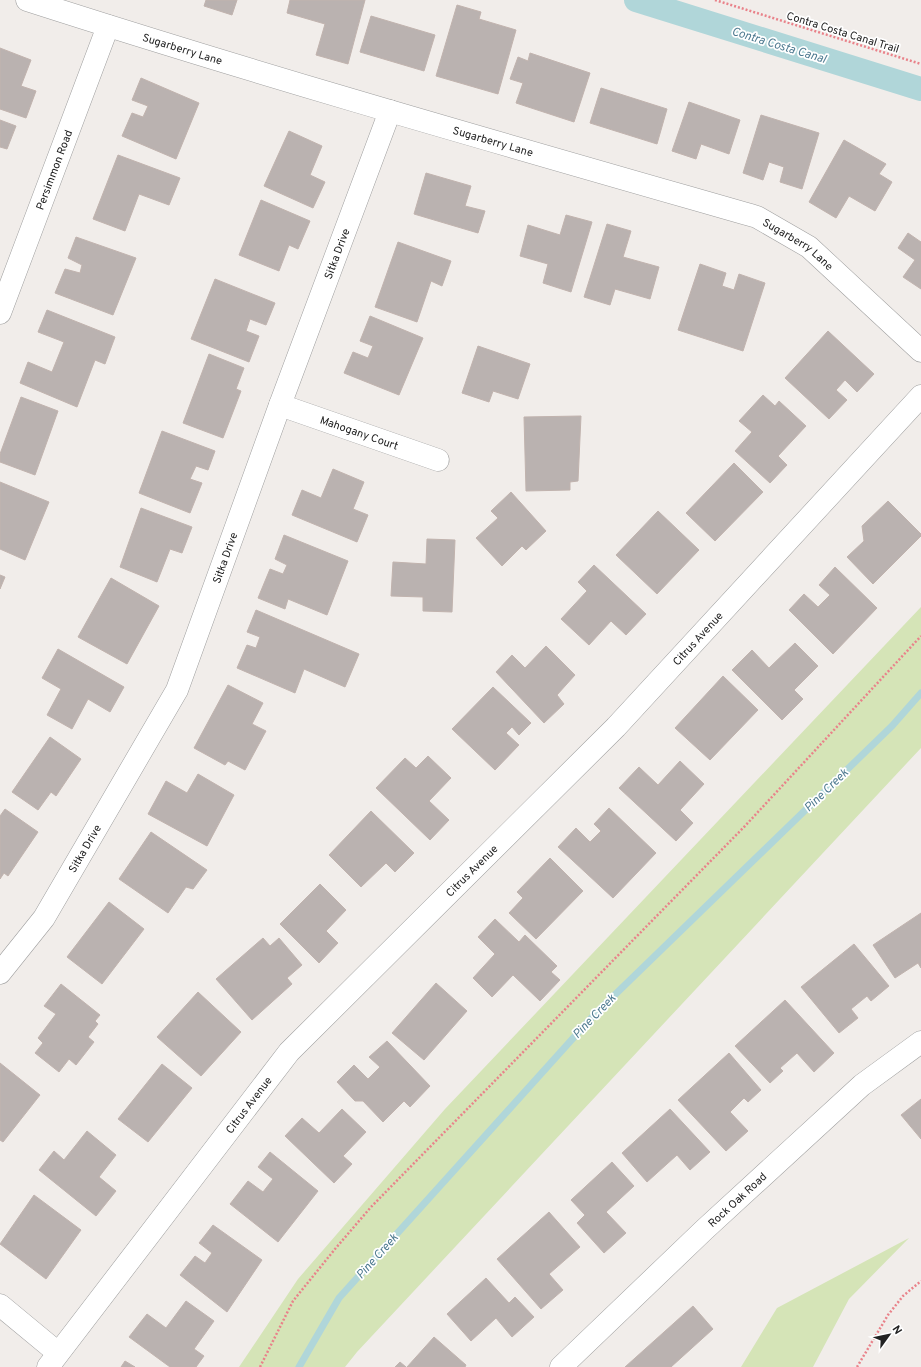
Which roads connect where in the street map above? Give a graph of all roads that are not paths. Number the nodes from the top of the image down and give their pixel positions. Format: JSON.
{"nodes":[{"id":1,"x":28,"y":0,"type":"edge"},
{"id":2,"x":108,"y":26,"type":"junction"},
{"id":3,"x":390,"y":111,"type":"junction"},
{"id":4,"x":0,"y":313,"type":"edge"},
{"id":5,"x":921,"y":351,"type":"edge"},
{"id":6,"x":921,"y":396,"type":"edge"},
{"id":7,"x":280,"y":405,"type":"junction"},
{"id":8,"x":438,"y":460,"type":"dead end"},
{"id":9,"x":0,"y":973,"type":"edge"},
{"id":10,"x":921,"y":1042,"type":"edge"},
{"id":11,"x":0,"y":1305,"type":"edge"},
{"id":12,"x":53,"y":1360,"type":"edge"},
{"id":13,"x":561,"y":1367,"type":"edge"}],
"edges":[{"from":1,"to":2,"type":"street","name":"Sugarberry Lane"},
{"from":2,"to":3,"type":"street","name":"Sugarberry Lane"},
{"from":2,"to":4,"type":"street","name":"Persimmon Road"},
{"from":3,"to":5,"type":"street","name":"Sugarberry Lane"},
{"from":3,"to":7,"type":"street","name":"Sitka Drive"},
{"from":6,"to":12,"type":"street","name":"Citrus Avenue"},
{"from":7,"to":8,"type":"street","name":"Mahogany Court"},
{"from":7,"to":9,"type":"street","name":"Sitka Drive"},
{"from":10,"to":13,"type":"street","name":"Rock Oak Road"},
{"from":11,"to":12,"type":"street"}]}
